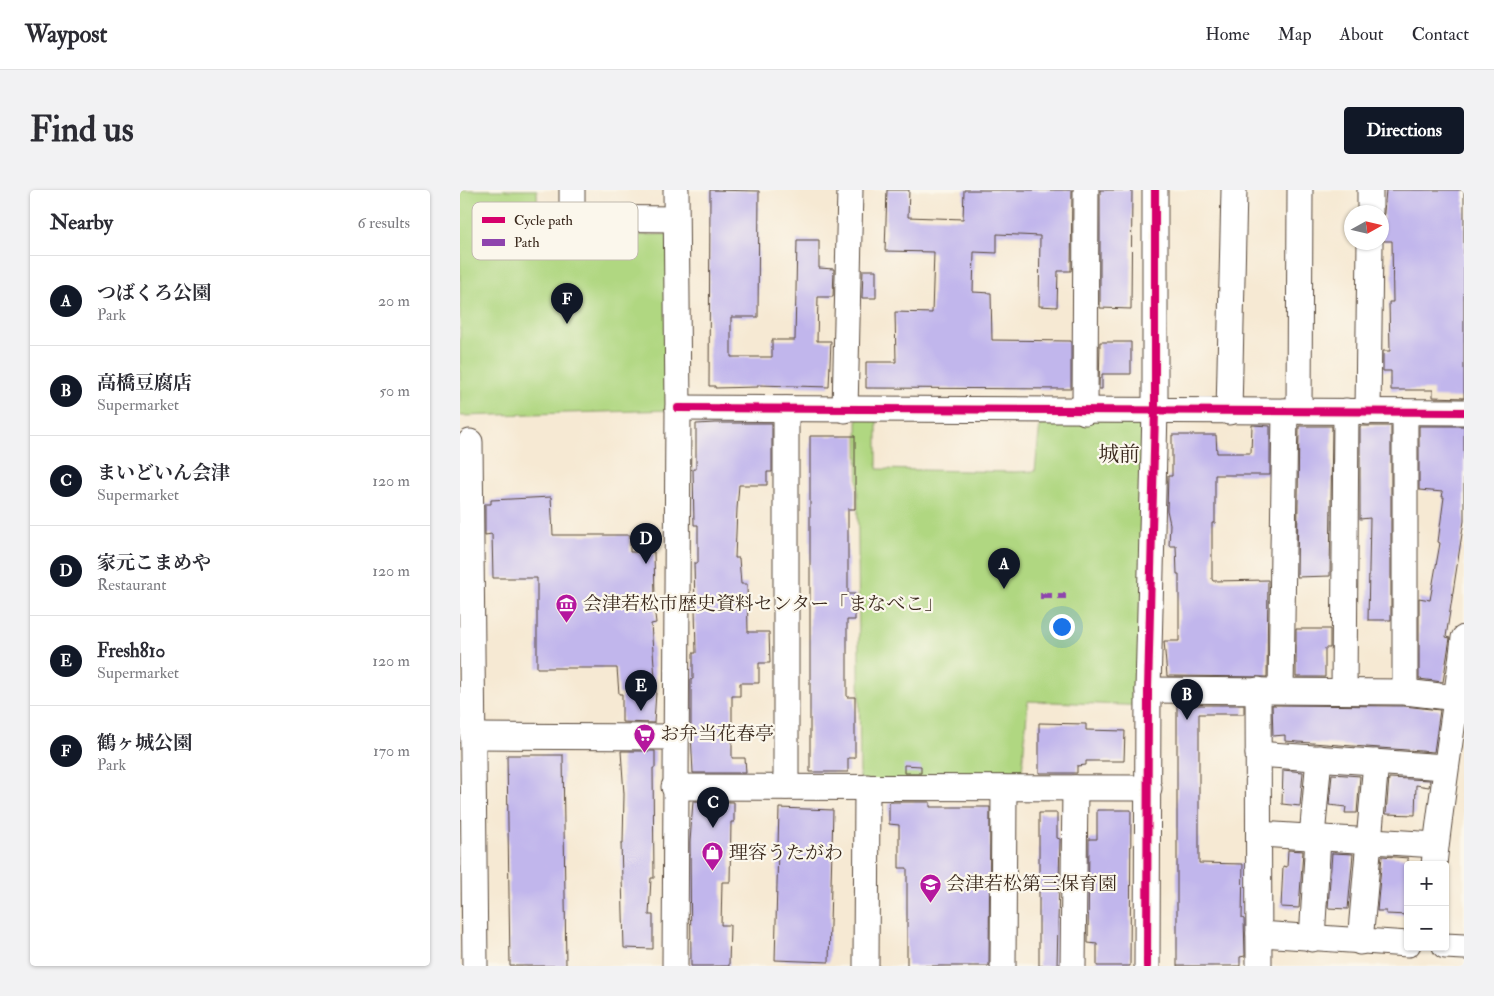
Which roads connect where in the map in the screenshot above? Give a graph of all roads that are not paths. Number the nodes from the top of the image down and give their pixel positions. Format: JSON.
{"nodes":[{"id":1,"x":676,"y":190,"type":"edge"},
{"id":2,"x":850,"y":190,"type":"edge"},
{"id":3,"x":1086,"y":190,"type":"edge"},
{"id":4,"x":1155,"y":190,"type":"edge"},
{"id":5,"x":1234,"y":190,"type":"edge"},
{"id":6,"x":1300,"y":190,"type":"edge"},
{"id":7,"x":1370,"y":190,"type":"edge"},
{"id":8,"x":1370,"y":205,"type":"edge"},
{"id":9,"x":638,"y":219,"type":"edge"},
{"id":10,"x":675,"y":220,"type":"junction"},
{"id":11,"x":1369,"y":250,"type":"edge"},
{"id":12,"x":678,"y":408,"type":"junction"},
{"id":13,"x":786,"y":409,"type":"junction"},
{"id":14,"x":845,"y":410,"type":"junction"},
{"id":15,"x":1155,"y":411,"type":"junction"},
{"id":16,"x":1292,"y":411,"type":"junction"},
{"id":17,"x":1085,"y":412,"type":"junction"},
{"id":18,"x":1229,"y":412,"type":"junction"},
{"id":19,"x":1357,"y":412,"type":"junction"},
{"id":20,"x":1404,"y":412,"type":"junction"},
{"id":21,"x":1464,"y":412,"type":"edge"},
{"id":22,"x":470,"y":442,"type":"dead end"},
{"id":23,"x":1464,"y":638,"type":"edge"},
{"id":24,"x":1148,"y":690,"type":"junction"},
{"id":25,"x":1270,"y":690,"type":"junction"},
{"id":26,"x":1344,"y":691,"type":"junction"},
{"id":27,"x":1405,"y":692,"type":"junction"},
{"id":28,"x":1457,"y":698,"type":"junction"},
{"id":29,"x":469,"y":730,"type":"edge"},
{"id":30,"x":675,"y":737,"type":"junction"},
{"id":31,"x":1258,"y":754,"type":"junction"},
{"id":32,"x":1320,"y":758,"type":"junction"},
{"id":33,"x":1376,"y":762,"type":"junction"},
{"id":34,"x":1445,"y":767,"type":"junction"},
{"id":35,"x":674,"y":787,"type":"junction"},
{"id":36,"x":786,"y":787,"type":"junction"},
{"id":37,"x":867,"y":787,"type":"junction"},
{"id":38,"x":1004,"y":788,"type":"junction"},
{"id":39,"x":1075,"y":788,"type":"junction"},
{"id":40,"x":1149,"y":788,"type":"junction"},
{"id":41,"x":467,"y":808,"type":"edge"},
{"id":42,"x":1259,"y":834,"type":"junction"},
{"id":43,"x":1315,"y":838,"type":"junction"},
{"id":44,"x":1368,"y":841,"type":"junction"},
{"id":45,"x":1435,"y":855,"type":"edge"},
{"id":46,"x":467,"y":890,"type":"edge"},
{"id":47,"x":1259,"y":934,"type":"junction"},
{"id":48,"x":1312,"y":939,"type":"junction"},
{"id":49,"x":1360,"y":942,"type":"junction"},
{"id":50,"x":1404,"y":944,"type":"edge"},
{"id":51,"x":1449,"y":946,"type":"edge"},
{"id":52,"x":1464,"y":948,"type":"edge"},
{"id":53,"x":470,"y":965,"type":"edge"},
{"id":54,"x":675,"y":966,"type":"edge"},
{"id":55,"x":866,"y":966,"type":"edge"},
{"id":56,"x":1003,"y":966,"type":"edge"},
{"id":57,"x":1073,"y":966,"type":"edge"},
{"id":58,"x":1146,"y":966,"type":"edge"},
{"id":59,"x":1259,"y":966,"type":"edge"}],
"edges":[{"from":1,"to":10,"type":"street"},
{"from":2,"to":14,"type":"street"},
{"from":3,"to":17,"type":"street"},
{"from":4,"to":15,"type":"street"},
{"from":5,"to":18,"type":"street"},
{"from":6,"to":16,"type":"street"},
{"from":7,"to":8,"type":"street"},
{"from":9,"to":10,"type":"street"},
{"from":10,"to":12,"type":"street"},
{"from":11,"to":19,"type":"street"},
{"from":12,"to":13,"type":"street"},
{"from":12,"to":30,"type":"street"},
{"from":13,"to":14,"type":"street"},
{"from":13,"to":36,"type":"street"},
{"from":14,"to":17,"type":"street"},
{"from":15,"to":17,"type":"street"},
{"from":15,"to":18,"type":"street"},
{"from":15,"to":24,"type":"street"},
{"from":16,"to":18,"type":"street"},
{"from":16,"to":19,"type":"street"},
{"from":16,"to":25,"type":"street"},
{"from":19,"to":20,"type":"street"},
{"from":19,"to":26,"type":"street"},
{"from":20,"to":21,"type":"street"},
{"from":20,"to":27,"type":"street"},
{"from":22,"to":29,"type":"street"},
{"from":23,"to":28,"type":"street"},
{"from":24,"to":25,"type":"street"},
{"from":24,"to":40,"type":"street"},
{"from":25,"to":26,"type":"street"},
{"from":25,"to":31,"type":"street"},
{"from":26,"to":27,"type":"street"},
{"from":27,"to":28,"type":"street"},
{"from":28,"to":34,"type":"street"},
{"from":29,"to":30,"type":"street"},
{"from":29,"to":41,"type":"street"},
{"from":30,"to":35,"type":"street"},
{"from":31,"to":32,"type":"street"},
{"from":31,"to":42,"type":"street"},
{"from":32,"to":33,"type":"street"},
{"from":32,"to":43,"type":"street"},
{"from":33,"to":34,"type":"street"},
{"from":33,"to":44,"type":"street"},
{"from":34,"to":45,"type":"street"},
{"from":35,"to":36,"type":"street"},
{"from":35,"to":54,"type":"street"},
{"from":36,"to":37,"type":"street"},
{"from":37,"to":38,"type":"street"},
{"from":37,"to":55,"type":"street"},
{"from":38,"to":39,"type":"street"},
{"from":38,"to":56,"type":"street"},
{"from":39,"to":40,"type":"street"},
{"from":39,"to":57,"type":"street"},
{"from":40,"to":58,"type":"street"},
{"from":41,"to":46,"type":"street"},
{"from":42,"to":43,"type":"street"},
{"from":42,"to":47,"type":"street"},
{"from":43,"to":44,"type":"street"},
{"from":43,"to":48,"type":"street"},
{"from":44,"to":45,"type":"street"},
{"from":44,"to":49,"type":"street"},
{"from":46,"to":53,"type":"street"},
{"from":47,"to":48,"type":"street"},
{"from":47,"to":59,"type":"street"},
{"from":48,"to":49,"type":"street"},
{"from":49,"to":50,"type":"street"},
{"from":51,"to":52,"type":"street"}]}
